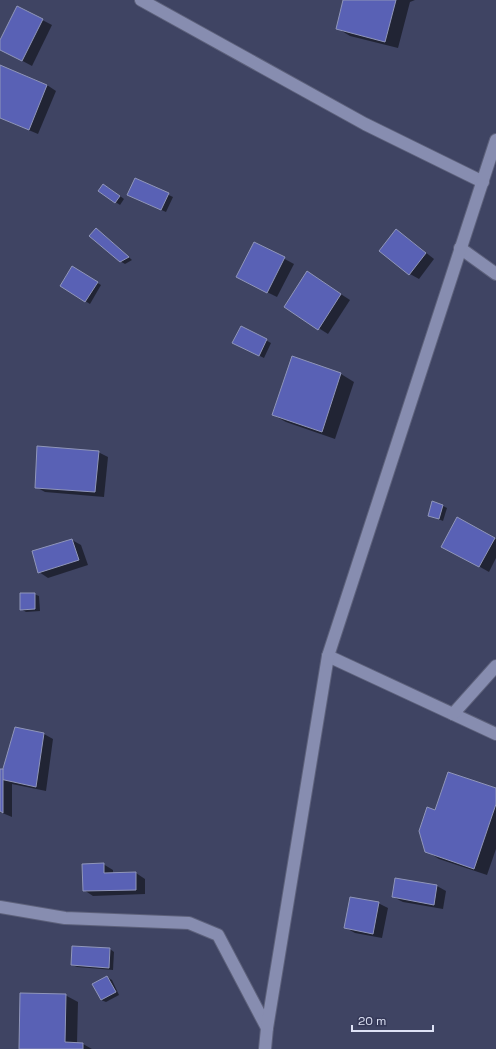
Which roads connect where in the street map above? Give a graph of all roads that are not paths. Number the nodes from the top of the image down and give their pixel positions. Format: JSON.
{"nodes":[{"id":1,"x":141,"y":0,"type":"edge"},
{"id":2,"x":496,"y":140,"type":"edge"},
{"id":3,"x":482,"y":182,"type":"junction"},
{"id":4,"x":460,"y":248,"type":"junction"},
{"id":5,"x":496,"y":274,"type":"edge"},
{"id":6,"x":328,"y":656,"type":"junction"},
{"id":7,"x":496,"y":666,"type":"edge"},
{"id":8,"x":453,"y":714,"type":"junction"},
{"id":9,"x":496,"y":734,"type":"edge"},
{"id":10,"x":0,"y":907,"type":"edge"},
{"id":11,"x":267,"y":1028,"type":"junction"},
{"id":12,"x":265,"y":1049,"type":"edge"}],
"edges":[{"from":1,"to":3,"type":"street"},
{"from":2,"to":3,"type":"street"},
{"from":3,"to":4,"type":"street"},
{"from":4,"to":5,"type":"street"},
{"from":4,"to":6,"type":"street"},
{"from":6,"to":8,"type":"street"},
{"from":6,"to":11,"type":"street"},
{"from":7,"to":8,"type":"street"},
{"from":8,"to":9,"type":"street"},
{"from":10,"to":11,"type":"street"},
{"from":11,"to":12,"type":"street"}]}
